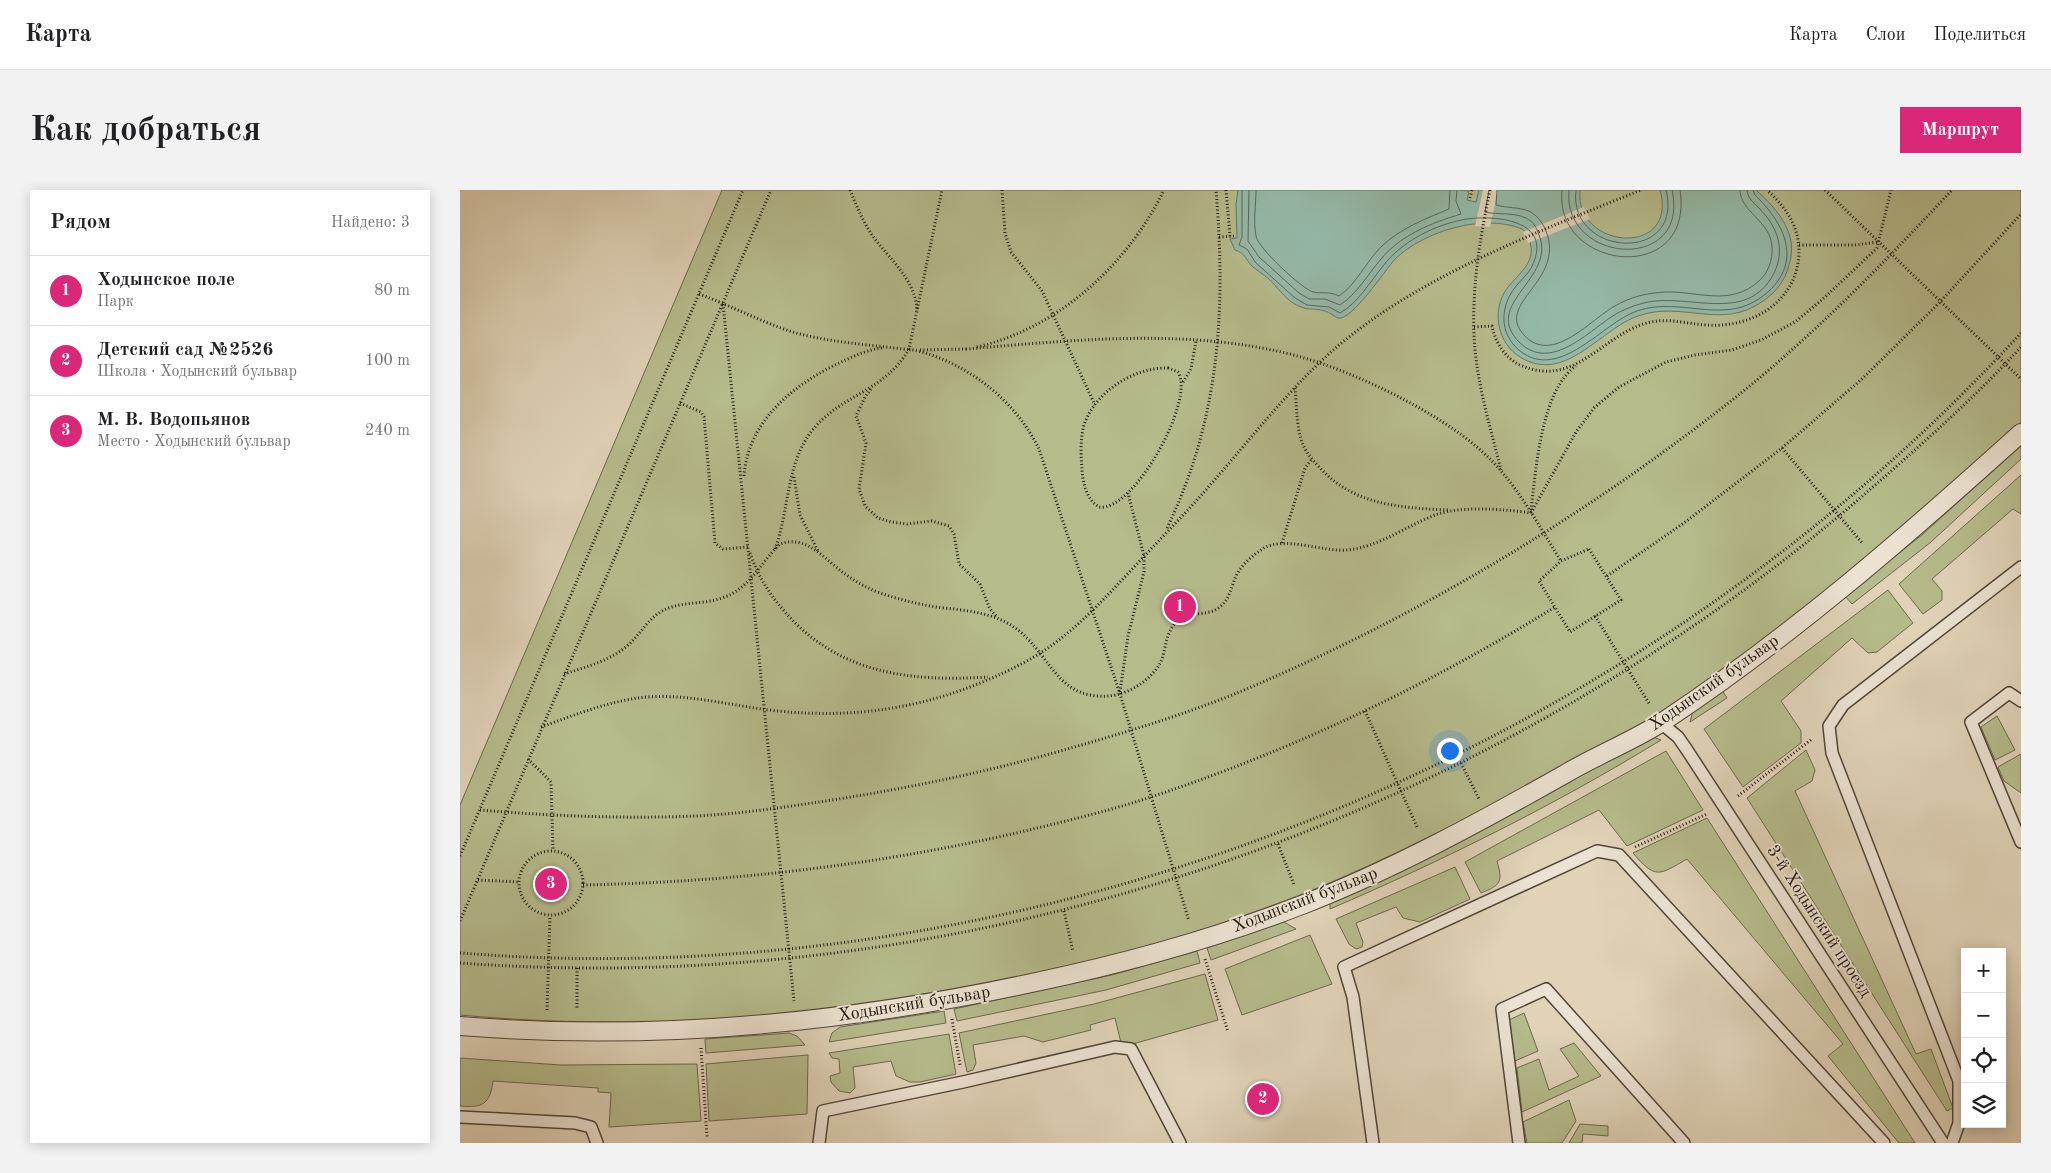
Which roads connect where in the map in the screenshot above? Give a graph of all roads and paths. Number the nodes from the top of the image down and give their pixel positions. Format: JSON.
{"nodes":[{"id":1,"x":744,"y":190,"type":"edge"},
{"id":2,"x":771,"y":190,"type":"edge"},
{"id":3,"x":850,"y":190,"type":"edge"},
{"id":4,"x":942,"y":190,"type":"edge"},
{"id":5,"x":1002,"y":190,"type":"edge"},
{"id":6,"x":1164,"y":190,"type":"edge"},
{"id":7,"x":1216,"y":190,"type":"edge"},
{"id":8,"x":1226,"y":190,"type":"edge"},
{"id":9,"x":1472,"y":190,"type":"edge"},
{"id":10,"x":1490,"y":190,"type":"edge"},
{"id":11,"x":1641,"y":190,"type":"edge"},
{"id":12,"x":1767,"y":190,"type":"edge"},
{"id":13,"x":1825,"y":190,"type":"edge"},
{"id":14,"x":1891,"y":190,"type":"edge"},
{"id":15,"x":1952,"y":190,"type":"edge"},
{"id":16,"x":1470,"y":198,"type":"dead end"},
{"id":17,"x":2021,"y":214,"type":"edge"},
{"id":18,"x":1230,"y":236,"type":"junction"},
{"id":19,"x":1235,"y":236,"type":"dead end"},
{"id":20,"x":1219,"y":237,"type":"junction"},
{"id":21,"x":1879,"y":242,"type":"junction"},
{"id":22,"x":1799,"y":245,"type":"junction"},
{"id":23,"x":1892,"y":254,"type":"junction"},
{"id":24,"x":1477,"y":260,"type":"junction"},
{"id":25,"x":699,"y":294,"type":"junction"},
{"id":26,"x":1940,"y":302,"type":"junction"},
{"id":27,"x":723,"y":303,"type":"junction"},
{"id":28,"x":1053,"y":314,"type":"junction"},
{"id":29,"x":917,"y":317,"type":"junction"},
{"id":30,"x":1474,"y":327,"type":"junction"},
{"id":31,"x":2021,"y":333,"type":"edge"},
{"id":32,"x":1196,"y":341,"type":"junction"},
{"id":33,"x":1066,"y":342,"type":"junction"},
{"id":34,"x":1218,"y":343,"type":"junction"},
{"id":35,"x":2021,"y":347,"type":"edge"},
{"id":36,"x":894,"y":348,"type":"junction"},
{"id":37,"x":909,"y":350,"type":"junction"},
{"id":38,"x":966,"y":350,"type":"junction"},
{"id":39,"x":1999,"y":357,"type":"junction"},
{"id":40,"x":1320,"y":362,"type":"junction"},
{"id":41,"x":1579,"y":364,"type":"junction"},
{"id":42,"x":2006,"y":364,"type":"junction"},
{"id":43,"x":2021,"y":378,"type":"edge"},
{"id":44,"x":1182,"y":382,"type":"junction"},
{"id":45,"x":873,"y":387,"type":"junction"},
{"id":46,"x":1295,"y":387,"type":"junction"},
{"id":47,"x":680,"y":403,"type":"junction"},
{"id":48,"x":1095,"y":404,"type":"junction"},
{"id":49,"x":2021,"y":432,"type":"edge"},
{"id":50,"x":1782,"y":448,"type":"junction"},
{"id":51,"x":1312,"y":459,"type":"junction"},
{"id":52,"x":794,"y":468,"type":"junction"},
{"id":53,"x":1502,"y":472,"type":"junction"},
{"id":54,"x":743,"y":490,"type":"junction"},
{"id":55,"x":1128,"y":492,"type":"junction"},
{"id":56,"x":1834,"y":509,"type":"junction"},
{"id":57,"x":1457,"y":511,"type":"junction"},
{"id":58,"x":1531,"y":513,"type":"junction"},
{"id":59,"x":1840,"y":516,"type":"junction"},
{"id":60,"x":1165,"y":533,"type":"junction"},
{"id":61,"x":1544,"y":534,"type":"junction"},
{"id":62,"x":1282,"y":543,"type":"junction"},
{"id":63,"x":748,"y":547,"type":"junction"},
{"id":64,"x":774,"y":550,"type":"junction"},
{"id":65,"x":820,"y":554,"type":"junction"},
{"id":66,"x":1144,"y":556,"type":"junction"},
{"id":67,"x":1876,"y":560,"type":"junction"},
{"id":68,"x":1561,"y":561,"type":"junction"},
{"id":69,"x":2021,"y":567,"type":"edge"},
{"id":70,"x":757,"y":573,"type":"junction"},
{"id":71,"x":1607,"y":576,"type":"junction"},
{"id":72,"x":751,"y":580,"type":"junction"},
{"id":73,"x":1555,"y":607,"type":"junction"},
{"id":74,"x":1093,"y":612,"type":"junction"},
{"id":75,"x":1595,"y":616,"type":"junction"},
{"id":76,"x":998,"y":617,"type":"junction"},
{"id":77,"x":1040,"y":653,"type":"junction"},
{"id":78,"x":1623,"y":661,"type":"junction"},
{"id":79,"x":1628,"y":670,"type":"junction"},
{"id":80,"x":564,"y":674,"type":"junction"},
{"id":81,"x":991,"y":677,"type":"junction"},
{"id":82,"x":1120,"y":694,"type":"junction"},
{"id":83,"x":2021,"y":701,"type":"edge"},
{"id":84,"x":765,"y":710,"type":"junction"},
{"id":85,"x":1364,"y":711,"type":"junction"},
{"id":86,"x":1661,"y":723,"type":"junction"},
{"id":87,"x":1829,"y":726,"type":"junction"},
{"id":88,"x":541,"y":727,"type":"junction"},
{"id":89,"x":1131,"y":730,"type":"junction"},
{"id":90,"x":528,"y":759,"type":"junction"},
{"id":91,"x":1461,"y":763,"type":"junction"},
{"id":92,"x":1399,"y":782,"type":"junction"},
{"id":93,"x":1403,"y":791,"type":"junction"},
{"id":94,"x":1150,"y":797,"type":"junction"},
{"id":95,"x":1724,"y":806,"type":"junction"},
{"id":96,"x":776,"y":808,"type":"junction"},
{"id":97,"x":480,"y":810,"type":"junction"},
{"id":98,"x":506,"y":812,"type":"junction"},
{"id":99,"x":553,"y":816,"type":"junction"},
{"id":100,"x":1488,"y":818,"type":"junction"},
{"id":101,"x":2021,"y":842,"type":"edge"},
{"id":102,"x":1278,"y":844,"type":"junction"},
{"id":103,"x":1428,"y":850,"type":"junction"},
{"id":104,"x":553,"y":851,"type":"junction"},
{"id":105,"x":1619,"y":855,"type":"junction"},
{"id":106,"x":460,"y":856,"type":"edge"},
{"id":107,"x":1173,"y":870,"type":"junction"},
{"id":108,"x":782,"y":874,"type":"junction"},
{"id":109,"x":1176,"y":879,"type":"junction"},
{"id":110,"x":478,"y":880,"type":"junction"},
{"id":111,"x":519,"y":882,"type":"junction"},
{"id":112,"x":583,"y":884,"type":"junction"},
{"id":113,"x":1301,"y":905,"type":"junction"},
{"id":114,"x":1064,"y":911,"type":"junction"},
{"id":115,"x":550,"y":916,"type":"junction"},
{"id":116,"x":460,"y":921,"type":"edge"},
{"id":117,"x":1197,"y":940,"type":"junction"},
{"id":118,"x":789,"y":950,"type":"junction"},
{"id":119,"x":460,"y":953,"type":"edge"},
{"id":120,"x":548,"y":958,"type":"junction"},
{"id":121,"x":790,"y":959,"type":"junction"},
{"id":122,"x":460,"y":963,"type":"edge"},
{"id":123,"x":548,"y":968,"type":"junction"},
{"id":124,"x":577,"y":968,"type":"junction"},
{"id":125,"x":1078,"y":973,"type":"junction"},
{"id":126,"x":948,"y":1000,"type":"junction"},
{"id":127,"x":797,"y":1022,"type":"junction"},
{"id":128,"x":460,"y":1026,"type":"edge"},
{"id":129,"x":700,"y":1030,"type":"junction"},
{"id":130,"x":546,"y":1031,"type":"junction"},
{"id":131,"x":577,"y":1032,"type":"junction"},
{"id":132,"x":1228,"y":1032,"type":"dead end"},
{"id":133,"x":963,"y":1082,"type":"junction"},
{"id":134,"x":460,"y":1117,"type":"edge"},
{"id":135,"x":707,"y":1137,"type":"dead end"},
{"id":136,"x":597,"y":1143,"type":"edge"},
{"id":137,"x":820,"y":1143,"type":"edge"},
{"id":138,"x":1180,"y":1143,"type":"edge"},
{"id":139,"x":1373,"y":1143,"type":"edge"},
{"id":140,"x":1519,"y":1143,"type":"edge"},
{"id":141,"x":1684,"y":1143,"type":"edge"},
{"id":142,"x":1884,"y":1143,"type":"edge"},
{"id":143,"x":1943,"y":1143,"type":"edge"},
{"id":144,"x":1952,"y":1143,"type":"edge"}],
"edges":[{"from":1,"to":25,"type":"path"},
{"from":2,"to":27,"type":"path"},
{"from":3,"to":29,"type":"path"},
{"from":4,"to":29,"type":"path"},
{"from":5,"to":28,"type":"path"},
{"from":6,"to":28,"type":"path"},
{"from":7,"to":20,"type":"path"},
{"from":8,"to":18,"type":"path"},
{"from":9,"to":16,"type":"path"},
{"from":10,"to":24,"type":"path"},
{"from":11,"to":24,"type":"path"},
{"from":12,"to":22,"type":"path"},
{"from":13,"to":21,"type":"path"},
{"from":14,"to":21,"type":"path"},
{"from":15,"to":23,"type":"path"},
{"from":17,"to":26,"type":"path"},
{"from":18,"to":19,"type":"path"},
{"from":18,"to":20,"type":"path"},
{"from":20,"to":34,"type":"path"},
{"from":21,"to":22,"type":"path"},
{"from":21,"to":23,"type":"path"},
{"from":21,"to":58,"type":"path"},
{"from":22,"to":41,"type":"path"},
{"from":23,"to":26,"type":"path"},
{"from":23,"to":61,"type":"path"},
{"from":24,"to":30,"type":"path"},
{"from":24,"to":40,"type":"path"},
{"from":25,"to":27,"type":"path"},
{"from":25,"to":97,"type":"path"},
{"from":26,"to":39,"type":"path"},
{"from":26,"to":50,"type":"path"},
{"from":27,"to":36,"type":"path"},
{"from":27,"to":47,"type":"path"},
{"from":27,"to":54,"type":"path"},
{"from":28,"to":33,"type":"path"},
{"from":28,"to":38,"type":"path"},
{"from":29,"to":37,"type":"path"},
{"from":30,"to":41,"type":"path"},
{"from":30,"to":53,"type":"path"},
{"from":31,"to":39,"type":"path"},
{"from":32,"to":33,"type":"path"},
{"from":32,"to":34,"type":"path"},
{"from":32,"to":44,"type":"path"},
{"from":33,"to":38,"type":"path"},
{"from":33,"to":48,"type":"path"},
{"from":34,"to":40,"type":"path"},
{"from":34,"to":60,"type":"path"},
{"from":35,"to":42,"type":"path"},
{"from":36,"to":37,"type":"path"},
{"from":36,"to":54,"type":"path"},
{"from":37,"to":38,"type":"path"},
{"from":37,"to":45,"type":"path"},
{"from":37,"to":74,"type":"path"},
{"from":39,"to":42,"type":"path"},
{"from":39,"to":56,"type":"path"},
{"from":40,"to":46,"type":"path"},
{"from":40,"to":53,"type":"path"},
{"from":41,"to":58,"type":"path"},
{"from":42,"to":43,"type":"path"},
{"from":42,"to":59,"type":"path"},
{"from":44,"to":48,"type":"path"},
{"from":44,"to":55,"type":"path"},
{"from":45,"to":52,"type":"path"},
{"from":45,"to":76,"type":"path"},
{"from":46,"to":51,"type":"path"},
{"from":46,"to":60,"type":"path"},
{"from":47,"to":63,"type":"path"},
{"from":47,"to":80,"type":"path"},
{"from":48,"to":55,"type":"path"},
{"from":49,"to":67,"type":"street","name":"Ходынский бульвар"},
{"from":50,"to":56,"type":"path"},
{"from":50,"to":71,"type":"path"},
{"from":51,"to":57,"type":"path"},
{"from":51,"to":62,"type":"path"},
{"from":52,"to":64,"type":"path"},
{"from":52,"to":65,"type":"path"},
{"from":53,"to":58,"type":"path"},
{"from":54,"to":63,"type":"path"},
{"from":55,"to":66,"type":"path"},
{"from":56,"to":59,"type":"path"},
{"from":56,"to":78,"type":"path"},
{"from":57,"to":58,"type":"path"},
{"from":57,"to":62,"type":"path"},
{"from":58,"to":61,"type":"path"},
{"from":59,"to":67,"type":"path"},
{"from":59,"to":79,"type":"path"},
{"from":60,"to":66,"type":"path"},
{"from":61,"to":68,"type":"path"},
{"from":61,"to":89,"type":"path"},
{"from":62,"to":82,"type":"path"},
{"from":63,"to":70,"type":"path"},
{"from":63,"to":72,"type":"path"},
{"from":64,"to":65,"type":"path"},
{"from":64,"to":70,"type":"path"},
{"from":65,"to":76,"type":"path"},
{"from":66,"to":74,"type":"path"},
{"from":66,"to":82,"type":"path"},
{"from":67,"to":86,"type":"street","name":"Ходынский бульвар"},
{"from":68,"to":71,"type":"path"},
{"from":68,"to":73,"type":"path"},
{"from":69,"to":87,"type":"lane"},
{"from":70,"to":72,"type":"path"},
{"from":70,"to":81,"type":"path"},
{"from":71,"to":75,"type":"path"},
{"from":72,"to":80,"type":"path"},
{"from":72,"to":84,"type":"path"},
{"from":73,"to":75,"type":"path"},
{"from":73,"to":85,"type":"path"},
{"from":74,"to":77,"type":"path"},
{"from":74,"to":82,"type":"path"},
{"from":75,"to":78,"type":"path"},
{"from":76,"to":77,"type":"path"},
{"from":77,"to":81,"type":"path"},
{"from":77,"to":82,"type":"path"},
{"from":78,"to":79,"type":"path"},
{"from":78,"to":92,"type":"path"},
{"from":79,"to":86,"type":"path"},
{"from":79,"to":91,"type":"path"},
{"from":80,"to":88,"type":"path"},
{"from":81,"to":84,"type":"path"},
{"from":82,"to":89,"type":"path"},
{"from":83,"to":101,"type":"lane"},
{"from":84,"to":88,"type":"path"},
{"from":84,"to":96,"type":"path"},
{"from":85,"to":92,"type":"path"},
{"from":85,"to":94,"type":"path"},
{"from":86,"to":95,"type":"lane","name":"3-й Ходынский проезд"},
{"from":86,"to":100,"type":"street","name":"Ходынский бульвар"},
{"from":87,"to":95,"type":"path"},
{"from":87,"to":144,"type":"lane"},
{"from":88,"to":90,"type":"path"},
{"from":89,"to":94,"type":"path"},
{"from":89,"to":96,"type":"path"},
{"from":90,"to":98,"type":"path"},
{"from":90,"to":99,"type":"path"},
{"from":91,"to":93,"type":"path"},
{"from":91,"to":100,"type":"path"},
{"from":92,"to":93,"type":"path"},
{"from":92,"to":107,"type":"path"},
{"from":93,"to":102,"type":"path"},
{"from":93,"to":103,"type":"path"},
{"from":94,"to":107,"type":"path"},
{"from":94,"to":108,"type":"path"},
{"from":95,"to":105,"type":"path"},
{"from":95,"to":143,"type":"lane","name":"3-й Ходынский проезд"},
{"from":96,"to":99,"type":"path"},
{"from":96,"to":108,"type":"path"},
{"from":97,"to":98,"type":"path"},
{"from":97,"to":106,"type":"path"},
{"from":98,"to":99,"type":"path"},
{"from":98,"to":110,"type":"path"},
{"from":99,"to":104,"type":"path"},
{"from":100,"to":103,"type":"street","name":"Ходынский бульвар"},
{"from":102,"to":109,"type":"path"},
{"from":102,"to":113,"type":"path"},
{"from":103,"to":113,"type":"street","name":"Ходынский бульвар"},
{"from":104,"to":111,"type":"path"},
{"from":104,"to":112,"type":"path"},
{"from":105,"to":139,"type":"lane"},
{"from":105,"to":142,"type":"lane"},
{"from":107,"to":109,"type":"path"},
{"from":107,"to":118,"type":"path"},
{"from":108,"to":112,"type":"path"},
{"from":108,"to":118,"type":"path"},
{"from":109,"to":114,"type":"path"},
{"from":109,"to":117,"type":"path"},
{"from":110,"to":111,"type":"path"},
{"from":110,"to":116,"type":"path"},
{"from":111,"to":115,"type":"path"},
{"from":112,"to":115,"type":"path"},
{"from":113,"to":117,"type":"street","name":"Ходынский бульвар"},
{"from":114,"to":121,"type":"path"},
{"from":114,"to":125,"type":"path"},
{"from":115,"to":120,"type":"path"},
{"from":117,"to":125,"type":"street","name":"Ходынский бульвар"},
{"from":117,"to":132,"type":"path"},
{"from":118,"to":120,"type":"path"},
{"from":118,"to":121,"type":"path"},
{"from":119,"to":120,"type":"path"},
{"from":120,"to":123,"type":"path"},
{"from":121,"to":124,"type":"path"},
{"from":121,"to":127,"type":"path"},
{"from":122,"to":123,"type":"path"},
{"from":123,"to":124,"type":"path"},
{"from":123,"to":130,"type":"path"},
{"from":124,"to":131,"type":"path"},
{"from":125,"to":126,"type":"street","name":"Ходынский бульвар"},
{"from":126,"to":127,"type":"street","name":"Ходынский бульвар"},
{"from":126,"to":133,"type":"path"},
{"from":127,"to":129,"type":"street","name":"Ходынский бульвар"},
{"from":128,"to":130,"type":"street","name":"Ходынский бульвар"},
{"from":129,"to":131,"type":"street","name":"Ходынский бульвар"},
{"from":129,"to":135,"type":"path"},
{"from":130,"to":131,"type":"street","name":"Ходынский бульвар"},
{"from":133,"to":137,"type":"lane"},
{"from":133,"to":138,"type":"lane"},
{"from":134,"to":136,"type":"lane"},
{"from":140,"to":141,"type":"lane"}]}
